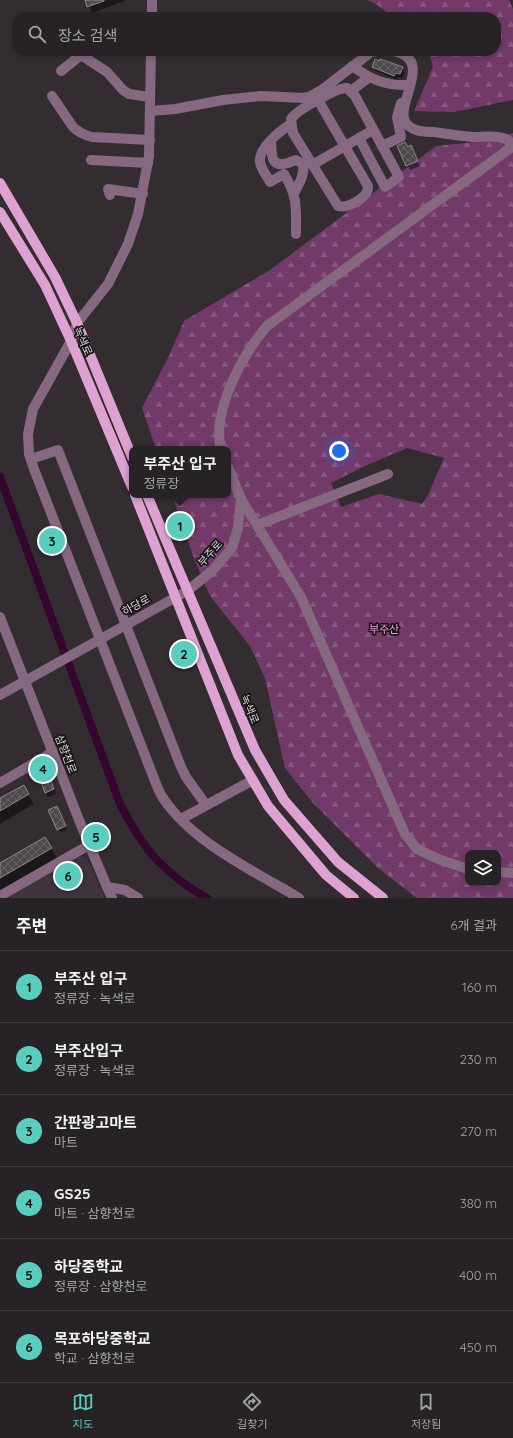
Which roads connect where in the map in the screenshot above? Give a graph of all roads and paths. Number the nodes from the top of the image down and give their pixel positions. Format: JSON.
{"nodes":[{"id":1,"x":152,"y":0,"type":"edge"},
{"id":2,"x":152,"y":12,"type":"edge"},
{"id":3,"x":76,"y":56,"type":"edge"},
{"id":4,"x":83,"y":56,"type":"edge"},
{"id":5,"x":151,"y":56,"type":"edge"},
{"id":6,"x":366,"y":56,"type":"edge"},
{"id":7,"x":407,"y":56,"type":"edge"},
{"id":8,"x":352,"y":66,"type":"junction"},
{"id":9,"x":61,"y":71,"type":"dead end"},
{"id":10,"x":368,"y":78,"type":"junction"},
{"id":11,"x":410,"y":85,"type":"junction"},
{"id":12,"x":351,"y":91,"type":"junction"},
{"id":13,"x":52,"y":96,"type":"dead end"},
{"id":14,"x":150,"y":97,"type":"junction"},
{"id":15,"x":318,"y":100,"type":"junction"},
{"id":16,"x":406,"y":100,"type":"junction"},
{"id":17,"x":150,"y":111,"type":"junction"},
{"id":18,"x":291,"y":124,"type":"junction"},
{"id":19,"x":373,"y":130,"type":"junction"},
{"id":20,"x":359,"y":138,"type":"junction"},
{"id":21,"x":150,"y":140,"type":"junction"},
{"id":22,"x":271,"y":142,"type":"junction"},
{"id":23,"x":513,"y":145,"type":"edge"},
{"id":24,"x":345,"y":146,"type":"junction"},
{"id":25,"x":382,"y":146,"type":"junction"},
{"id":26,"x":91,"y":160,"type":"dead end"},
{"id":27,"x":148,"y":163,"type":"junction"},
{"id":28,"x":312,"y":165,"type":"junction"},
{"id":29,"x":0,"y":183,"type":"edge"},
{"id":30,"x":294,"y":193,"type":"junction"},
{"id":31,"x":143,"y":194,"type":"junction"},
{"id":32,"x":110,"y":195,"type":"dead end"},
{"id":33,"x":0,"y":212,"type":"edge"},
{"id":34,"x":296,"y":234,"type":"dead end"},
{"id":35,"x":77,"y":323,"type":"junction"},
{"id":36,"x":71,"y":341,"type":"junction"},
{"id":37,"x":220,"y":446,"type":"edge"},
{"id":38,"x":129,"y":450,"type":"edge"},
{"id":39,"x":31,"y":459,"type":"junction"},
{"id":40,"x":231,"y":474,"type":"edge"},
{"id":41,"x":388,"y":474,"type":"dead end"},
{"id":42,"x":129,"y":480,"type":"edge"},
{"id":43,"x":136,"y":498,"type":"edge"},
{"id":44,"x":148,"y":498,"type":"edge"},
{"id":45,"x":241,"y":499,"type":"junction"},
{"id":46,"x":257,"y":525,"type":"junction"},
{"id":47,"x":187,"y":591,"type":"junction"},
{"id":48,"x":176,"y":596,"type":"junction"},
{"id":49,"x":0,"y":617,"type":"edge"},
{"id":50,"x":126,"y":624,"type":"junction"},
{"id":51,"x":99,"y":639,"type":"junction"},
{"id":52,"x":25,"y":681,"type":"junction"},
{"id":53,"x":0,"y":695,"type":"edge"},
{"id":54,"x":53,"y":752,"type":"junction"},
{"id":55,"x":253,"y":780,"type":"junction"},
{"id":56,"x":0,"y":783,"type":"edge"},
{"id":57,"x":206,"y":806,"type":"junction"},
{"id":58,"x":181,"y":819,"type":"junction"},
{"id":59,"x":89,"y":845,"type":"junction"},
{"id":60,"x":465,"y":868,"type":"edge"},
{"id":61,"x":501,"y":872,"type":"edge"},
{"id":62,"x":513,"y":873,"type":"edge"},
{"id":63,"x":106,"y":887,"type":"junction"},
{"id":64,"x":0,"y":896,"type":"edge"},
{"id":65,"x":112,"y":898,"type":"edge"},
{"id":66,"x":138,"y":898,"type":"edge"},
{"id":67,"x":299,"y":898,"type":"edge"},
{"id":68,"x":354,"y":898,"type":"edge"},
{"id":69,"x":383,"y":898,"type":"edge"}],
"edges":[{"from":1,"to":2,"type":"street"},
{"from":3,"to":9,"type":"street"},
{"from":4,"to":14,"type":"street"},
{"from":5,"to":14,"type":"street"},
{"from":6,"to":8,"type":"street"},
{"from":7,"to":11,"type":"street"},
{"from":8,"to":10,"type":"street"},
{"from":8,"to":17,"type":"street"},
{"from":10,"to":11,"type":"street"},
{"from":10,"to":12,"type":"street"},
{"from":11,"to":16,"type":"street"},
{"from":12,"to":15,"type":"street"},
{"from":12,"to":19,"type":"street"},
{"from":13,"to":21,"type":"street"},
{"from":14,"to":17,"type":"street"},
{"from":15,"to":18,"type":"street"},
{"from":15,"to":24,"type":"street"},
{"from":16,"to":23,"type":"street"},
{"from":16,"to":25,"type":"street"},
{"from":17,"to":21,"type":"street"},
{"from":18,"to":22,"type":"street"},
{"from":18,"to":28,"type":"street"},
{"from":19,"to":20,"type":"street"},
{"from":19,"to":25,"type":"street"},
{"from":20,"to":24,"type":"street"},
{"from":20,"to":25,"type":"street"},
{"from":21,"to":27,"type":"street"},
{"from":22,"to":30,"type":"street"},
{"from":22,"to":30,"type":"street"},
{"from":23,"to":37,"type":"street"},
{"from":24,"to":28,"type":"street"},
{"from":24,"to":28,"type":"street"},
{"from":26,"to":27,"type":"street"},
{"from":27,"to":31,"type":"street"},
{"from":29,"to":35,"type":"main road","name":"녹색로"},
{"from":30,"to":34,"type":"street"},
{"from":31,"to":32,"type":"street"},
{"from":31,"to":35,"type":"street"},
{"from":33,"to":36,"type":"main road","name":"녹색로"},
{"from":35,"to":36,"type":"street"},
{"from":35,"to":38,"type":"main road","name":"녹색로"},
{"from":36,"to":39,"type":"street"},
{"from":36,"to":42,"type":"main road","name":"녹색로"},
{"from":39,"to":50,"type":"street"},
{"from":39,"to":51,"type":"street"},
{"from":40,"to":45,"type":"street"},
{"from":41,"to":46,"type":"street"},
{"from":43,"to":48,"type":"main road"},
{"from":44,"to":47,"type":"main road","name":"녹색로"},
{"from":45,"to":46,"type":"street"},
{"from":45,"to":47,"type":"street","name":"부주로"},
{"from":46,"to":60,"type":"street"},
{"from":47,"to":48,"type":"street","name":"하당로"},
{"from":47,"to":69,"type":"main road","name":"녹색로"},
{"from":48,"to":50,"type":"street","name":"하당로"},
{"from":48,"to":55,"type":"main road"},
{"from":49,"to":52,"type":"street","name":"삼향천로"},
{"from":50,"to":51,"type":"street","name":"하당로"},
{"from":50,"to":57,"type":"street"},
{"from":51,"to":52,"type":"street","name":"하당로"},
{"from":51,"to":58,"type":"street"},
{"from":52,"to":53,"type":"street"},
{"from":52,"to":54,"type":"street","name":"삼향천로"},
{"from":54,"to":56,"type":"street"},
{"from":54,"to":59,"type":"street","name":"삼향천로"},
{"from":55,"to":57,"type":"street"},
{"from":55,"to":68,"type":"main road"},
{"from":57,"to":58,"type":"street"},
{"from":58,"to":67,"type":"street"},
{"from":59,"to":63,"type":"street","name":"삼향천로"},
{"from":59,"to":64,"type":"street"},
{"from":61,"to":62,"type":"street"},
{"from":63,"to":65,"type":"street","name":"삼향천로"},
{"from":63,"to":66,"type":"street"}]}
